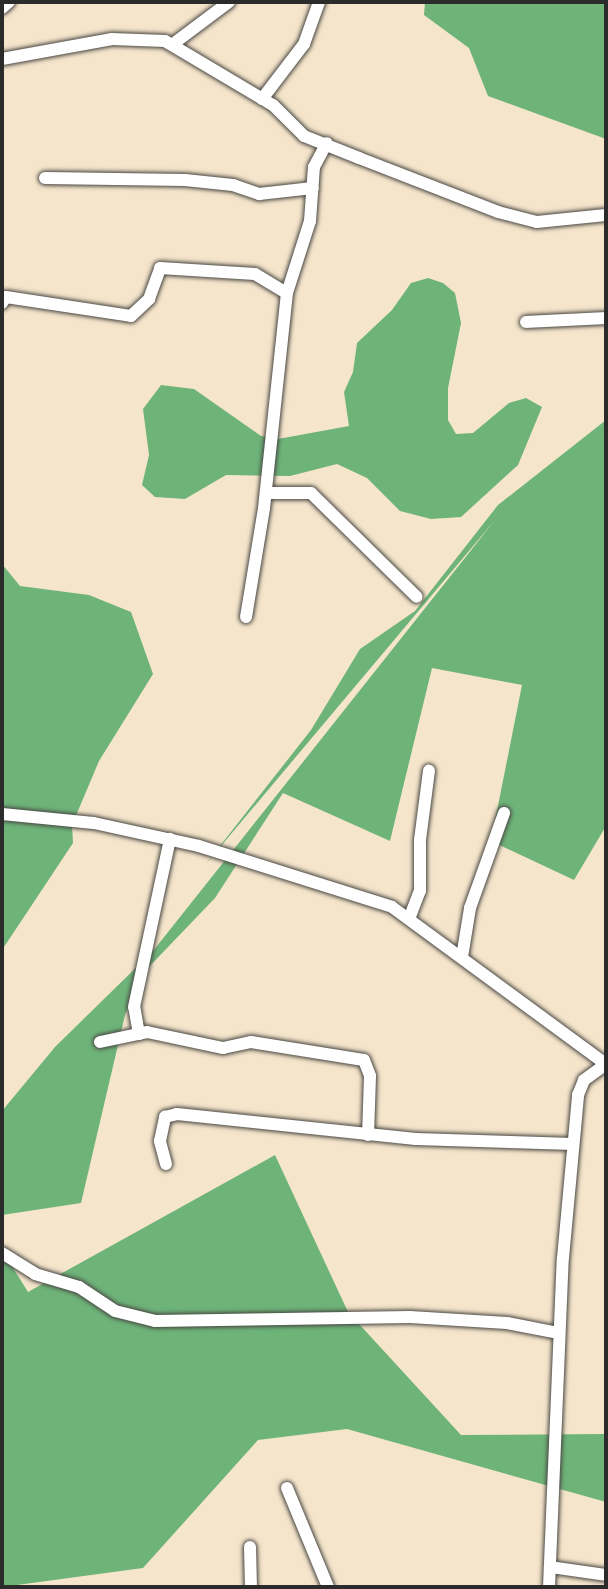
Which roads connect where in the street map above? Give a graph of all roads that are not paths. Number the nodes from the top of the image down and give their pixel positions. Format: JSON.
{"nodes":[{"id":1,"x":9,"y":2,"type":"edge"},
{"id":2,"x":229,"y":2,"type":"edge"},
{"id":3,"x":319,"y":2,"type":"edge"},
{"id":4,"x":2,"y":8,"type":"edge"},
{"id":5,"x":173,"y":44,"type":"junction"},
{"id":6,"x":2,"y":59,"type":"edge"},
{"id":7,"x":262,"y":99,"type":"junction"},
{"id":8,"x":327,"y":143,"type":"junction"},
{"id":9,"x":45,"y":178,"type":"dead end"},
{"id":10,"x":313,"y":188,"type":"junction"},
{"id":11,"x":606,"y":215,"type":"edge"},
{"id":12,"x":287,"y":293,"type":"junction"},
{"id":13,"x":2,"y":303,"type":"edge"},
{"id":14,"x":606,"y":318,"type":"edge"},
{"id":15,"x":526,"y":322,"type":"dead end"},
{"id":16,"x":266,"y":493,"type":"junction"},
{"id":17,"x":417,"y":597,"type":"dead end"},
{"id":18,"x":246,"y":617,"type":"dead end"},
{"id":19,"x":429,"y":771,"type":"dead end"},
{"id":20,"x":504,"y":813,"type":"dead end"},
{"id":21,"x":2,"y":814,"type":"edge"},
{"id":22,"x":170,"y":839,"type":"junction"},
{"id":23,"x":409,"y":919,"type":"junction"},
{"id":24,"x":462,"y":957,"type":"junction"},
{"id":25,"x":139,"y":1034,"type":"junction"},
{"id":26,"x":100,"y":1042,"type":"dead end"},
{"id":27,"x":606,"y":1064,"type":"edge"},
{"id":28,"x":368,"y":1135,"type":"junction"},
{"id":29,"x":573,"y":1143,"type":"junction"},
{"id":30,"x":166,"y":1164,"type":"dead end"},
{"id":31,"x":2,"y":1253,"type":"edge"},
{"id":32,"x":559,"y":1333,"type":"junction"},
{"id":33,"x":287,"y":1488,"type":"dead end"},
{"id":34,"x":250,"y":1547,"type":"dead end"},
{"id":35,"x":550,"y":1567,"type":"junction"},
{"id":36,"x":606,"y":1575,"type":"edge"},
{"id":37,"x":251,"y":1587,"type":"edge"},
{"id":38,"x":328,"y":1587,"type":"edge"},
{"id":39,"x":550,"y":1587,"type":"edge"}],
"edges":[{"from":1,"to":4,"type":"street"},
{"from":2,"to":5,"type":"street"},
{"from":3,"to":7,"type":"street"},
{"from":5,"to":6,"type":"street"},
{"from":5,"to":7,"type":"street"},
{"from":7,"to":8,"type":"street"},
{"from":8,"to":10,"type":"street"},
{"from":8,"to":11,"type":"street"},
{"from":9,"to":10,"type":"street"},
{"from":10,"to":12,"type":"street"},
{"from":12,"to":13,"type":"street"},
{"from":12,"to":16,"type":"street"},
{"from":14,"to":15,"type":"street"},
{"from":16,"to":17,"type":"street"},
{"from":16,"to":18,"type":"street"},
{"from":19,"to":23,"type":"street"},
{"from":20,"to":24,"type":"street"},
{"from":21,"to":22,"type":"street"},
{"from":22,"to":23,"type":"street"},
{"from":22,"to":25,"type":"street"},
{"from":23,"to":24,"type":"street"},
{"from":24,"to":27,"type":"street"},
{"from":25,"to":26,"type":"street"},
{"from":25,"to":28,"type":"street"},
{"from":27,"to":29,"type":"street"},
{"from":28,"to":29,"type":"street"},
{"from":28,"to":30,"type":"street"},
{"from":29,"to":32,"type":"street"},
{"from":31,"to":32,"type":"street"},
{"from":32,"to":35,"type":"street"},
{"from":33,"to":38,"type":"street"},
{"from":34,"to":37,"type":"street"},
{"from":35,"to":36,"type":"street"},
{"from":35,"to":39,"type":"street"}]}
